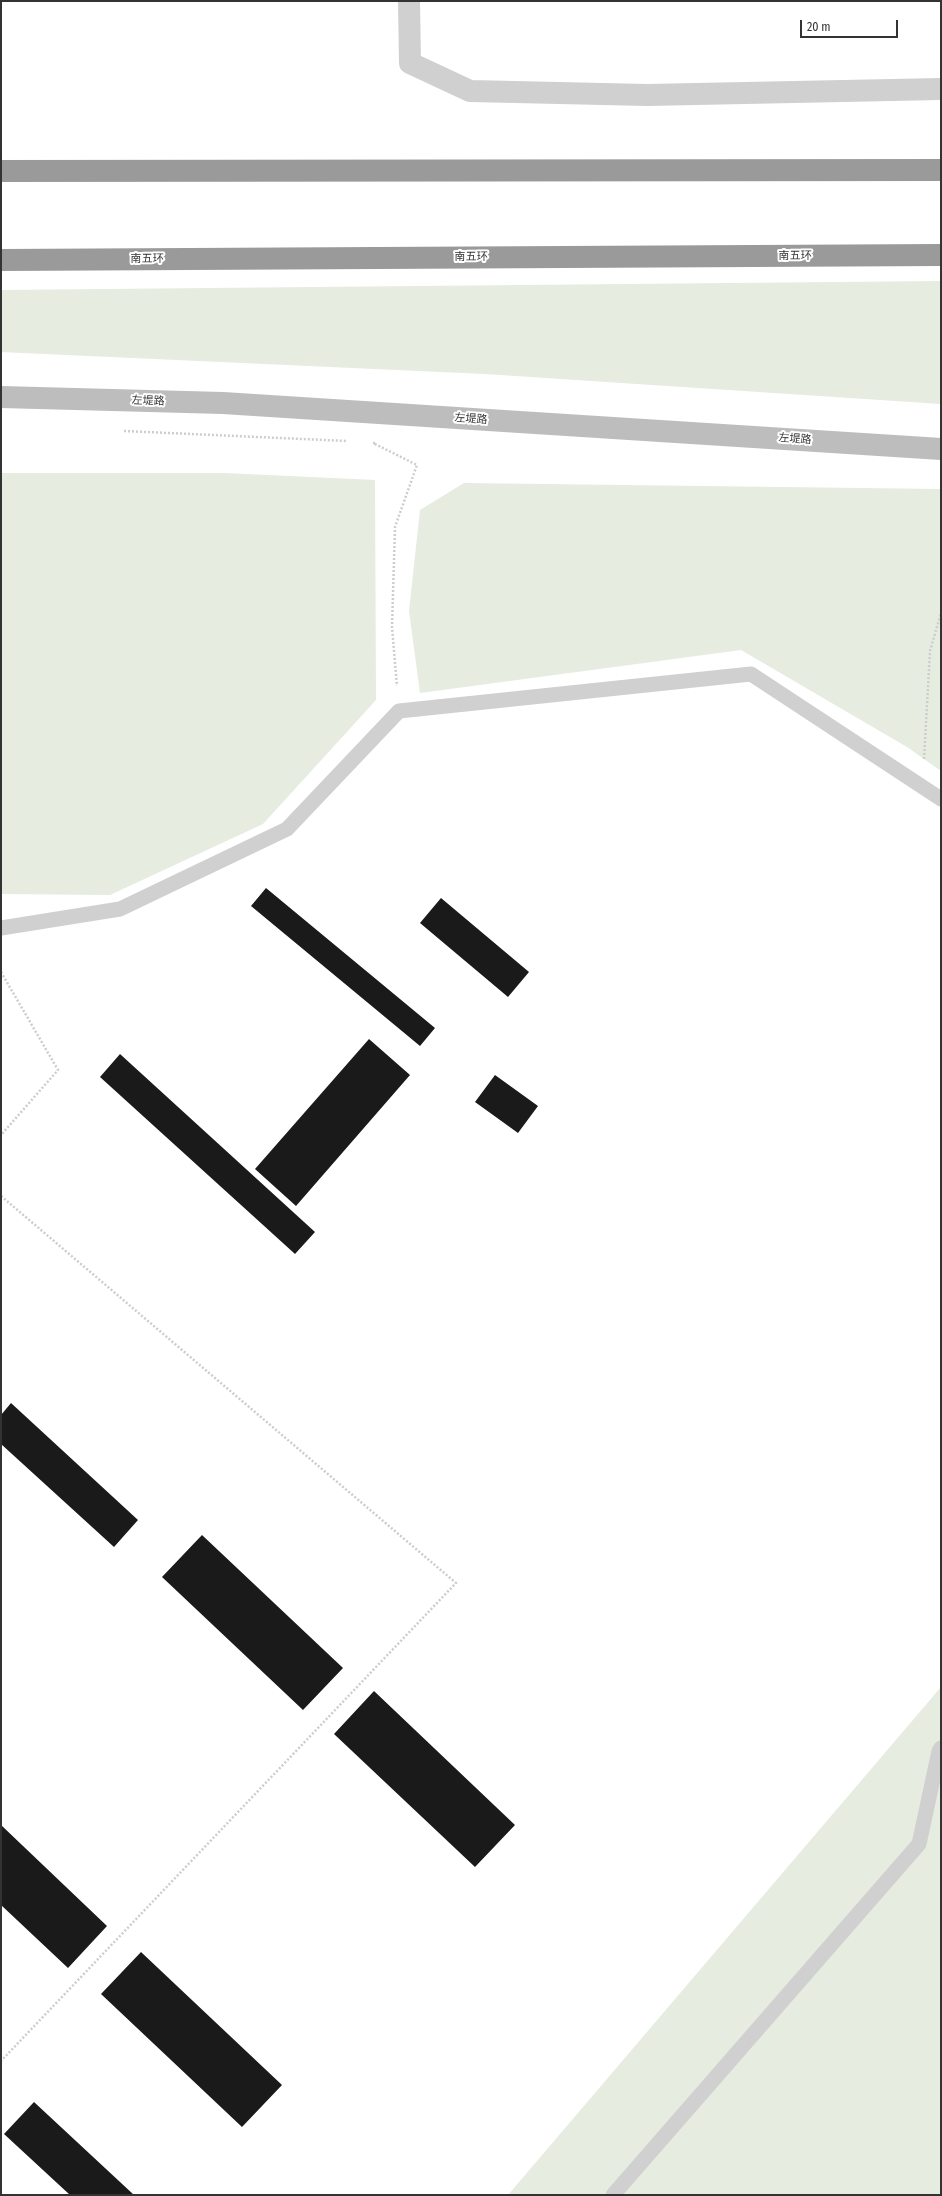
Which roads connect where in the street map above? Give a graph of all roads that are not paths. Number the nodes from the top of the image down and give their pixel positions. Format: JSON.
{"nodes":[{"id":1,"x":409,"y":1,"type":"edge"},
{"id":2,"x":941,"y":89,"type":"edge"},
{"id":3,"x":941,"y":170,"type":"edge"},
{"id":4,"x":1,"y":171,"type":"edge"},
{"id":5,"x":941,"y":255,"type":"edge"},
{"id":6,"x":1,"y":260,"type":"edge"},
{"id":7,"x":1,"y":397,"type":"edge"},
{"id":8,"x":941,"y":448,"type":"edge"},
{"id":9,"x":941,"y":799,"type":"edge"},
{"id":10,"x":1,"y":928,"type":"edge"},
{"id":11,"x":941,"y":1748,"type":"edge"},
{"id":12,"x":613,"y":2195,"type":"edge"}],
"edges":[{"from":1,"to":2,"type":"street"},
{"from":3,"to":4,"type":"highway"},
{"from":5,"to":6,"type":"highway","name":"南五环"},
{"from":7,"to":8,"type":"main road","name":"左堤路"},
{"from":9,"to":10,"type":"lane"},
{"from":11,"to":12,"type":"lane"}]}
